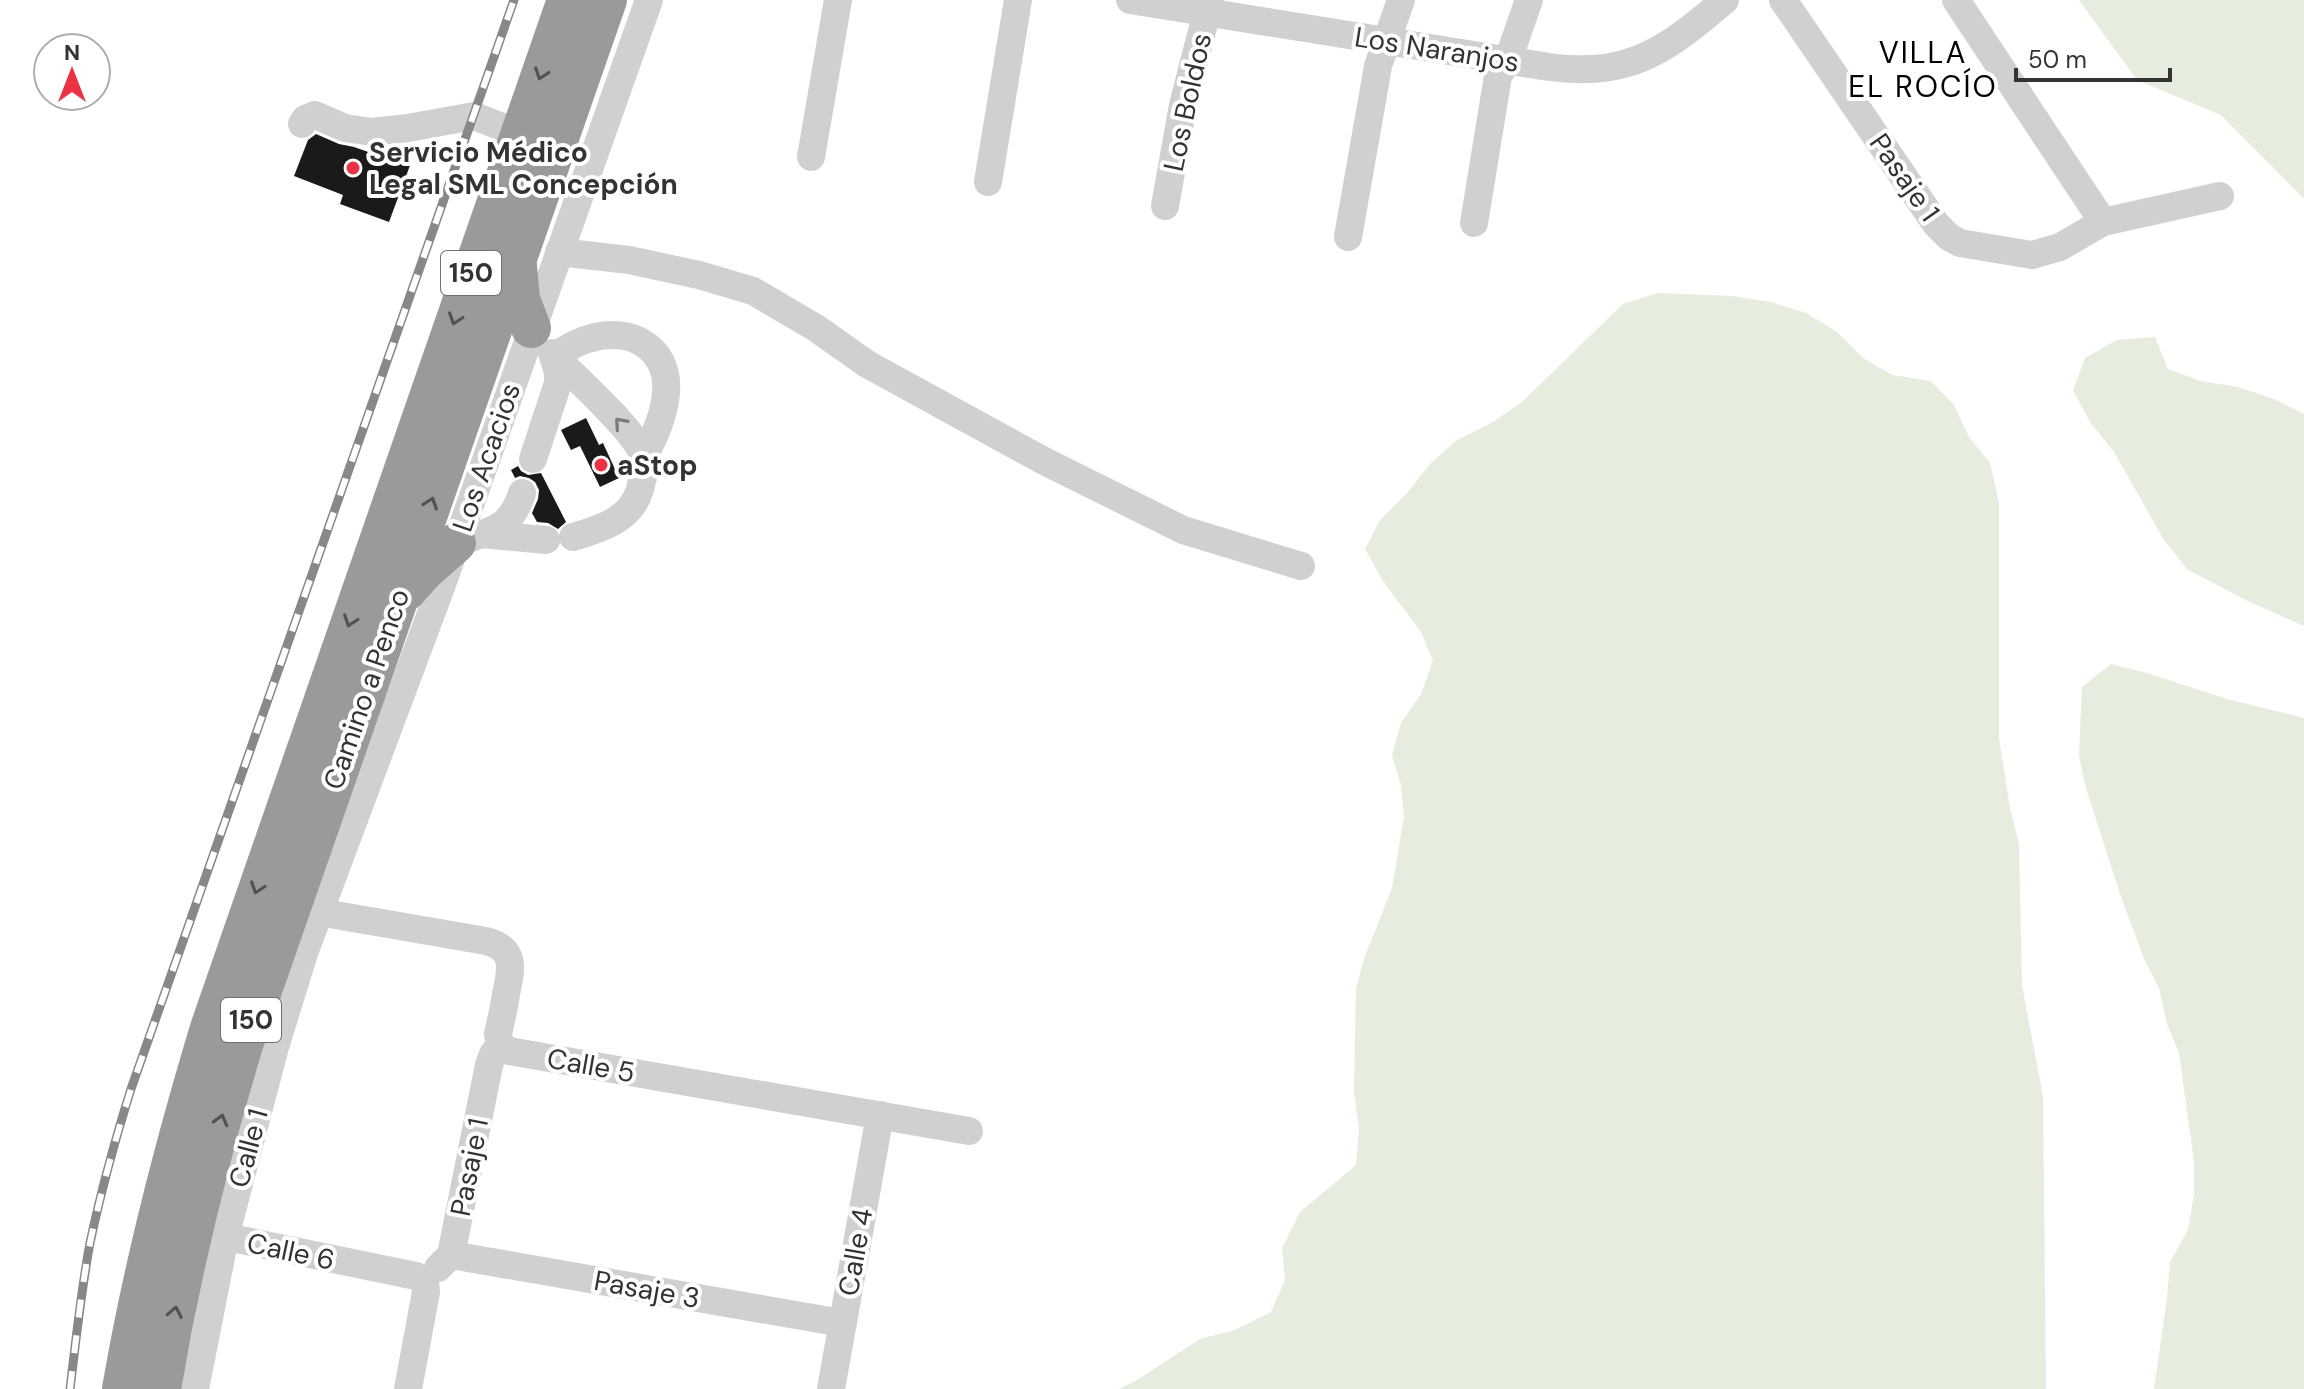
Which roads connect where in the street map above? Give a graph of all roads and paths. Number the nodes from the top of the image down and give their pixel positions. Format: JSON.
{"nodes":[{"id":1,"x":567,"y":0,"type":"edge"},
{"id":2,"x":607,"y":0,"type":"edge"},
{"id":3,"x":649,"y":0,"type":"edge"},
{"id":4,"x":838,"y":0,"type":"edge"},
{"id":5,"x":1018,"y":0,"type":"edge"},
{"id":6,"x":1130,"y":0,"type":"edge"},
{"id":7,"x":1401,"y":0,"type":"edge"},
{"id":8,"x":1529,"y":0,"type":"edge"},
{"id":9,"x":1725,"y":0,"type":"edge"},
{"id":10,"x":1783,"y":0,"type":"edge"},
{"id":11,"x":1956,"y":0,"type":"edge"},
{"id":12,"x":1208,"y":6,"type":"edge"},
{"id":13,"x":1388,"y":41,"type":"junction"},
{"id":14,"x":1508,"y":60,"type":"junction"},
{"id":15,"x":302,"y":124,"type":"dead end"},
{"id":16,"x":520,"y":134,"type":"junction"},
{"id":17,"x":811,"y":157,"type":"dead end"},
{"id":18,"x":988,"y":182,"type":"dead end"},
{"id":19,"x":2220,"y":196,"type":"dead end"},
{"id":20,"x":1165,"y":206,"type":"dead end"},
{"id":21,"x":2103,"y":222,"type":"junction"},
{"id":22,"x":1474,"y":223,"type":"dead end"},
{"id":23,"x":1348,"y":237,"type":"dead end"},
{"id":24,"x":559,"y":252,"type":"junction"},
{"id":25,"x":518,"y":254,"type":"junction"},
{"id":26,"x":543,"y":342,"type":"junction"},
{"id":27,"x":644,"y":456,"type":"junction"},
{"id":28,"x":533,"y":459,"type":"dead end"},
{"id":29,"x":522,"y":493,"type":"dead end"},
{"id":30,"x":469,"y":538,"type":"junction"},
{"id":31,"x":1301,"y":566,"type":"dead end"},
{"id":32,"x":396,"y":603,"type":"junction"},
{"id":33,"x":318,"y":912,"type":"junction"},
{"id":34,"x":500,"y":1045,"type":"junction"},
{"id":35,"x":880,"y":1115,"type":"junction"},
{"id":36,"x":969,"y":1131,"type":"dead end"},
{"id":37,"x":192,"y":1230,"type":"junction"},
{"id":38,"x":451,"y":1255,"type":"junction"},
{"id":39,"x":425,"y":1281,"type":"junction"},
{"id":40,"x":842,"y":1323,"type":"junction"},
{"id":41,"x":122,"y":1389,"type":"edge"},
{"id":42,"x":161,"y":1389,"type":"edge"},
{"id":43,"x":195,"y":1389,"type":"edge"},
{"id":44,"x":408,"y":1389,"type":"edge"},
{"id":45,"x":831,"y":1389,"type":"edge"}],
"edges":[{"from":1,"to":16,"type":"highway","name":"Camino a Penco","number":"150","one_way":true},
{"from":2,"to":25,"type":"highway","name":"Camino a Penco","number":"150"},
{"from":3,"to":24,"type":"street","name":"Los Acacios"},
{"from":4,"to":17,"type":"street"},
{"from":5,"to":18,"type":"street"},
{"from":6,"to":12,"type":"street","name":"Los Naranjos"},
{"from":7,"to":13,"type":"street"},
{"from":8,"to":14,"type":"street"},
{"from":9,"to":14,"type":"street","name":"Los Naranjos"},
{"from":10,"to":21,"type":"street","name":"Pasaje 1"},
{"from":11,"to":21,"type":"street"},
{"from":12,"to":13,"type":"street","name":"Los Naranjos"},
{"from":12,"to":20,"type":"street","name":"Los Boldos"},
{"from":13,"to":14,"type":"street","name":"Los Naranjos"},
{"from":13,"to":23,"type":"street"},
{"from":14,"to":22,"type":"street"},
{"from":15,"to":16,"type":"street"},
{"from":16,"to":37,"type":"highway","name":"Camino a Penco","number":"150","one_way":true},
{"from":19,"to":21,"type":"street","name":"Pasaje 1"},
{"from":24,"to":26,"type":"street","name":"Los Acacios"},
{"from":24,"to":31,"type":"street"},
{"from":25,"to":26,"type":"highway"},
{"from":32,"to":25,"type":"highway","name":"Camino a Penco","number":"150","one_way":true},
{"from":27,"to":26,"type":"street","one_way":true},
{"from":26,"to":27,"type":"street"},
{"from":26,"to":28,"type":"street"},
{"from":26,"to":30,"type":"street","name":"Los Acacios"},
{"from":27,"to":30,"type":"street"},
{"from":29,"to":30,"type":"street"},
{"from":30,"to":32,"type":"highway"},
{"from":30,"to":33,"type":"street","name":"Los Acacios"},
{"from":37,"to":32,"type":"highway","name":"Camino a Penco","number":"150","one_way":true},
{"from":33,"to":34,"type":"street"},
{"from":33,"to":37,"type":"street","name":"Calle 1"},
{"from":34,"to":35,"type":"street","name":"Calle 5"},
{"from":34,"to":38,"type":"street","name":"Pasaje 1"},
{"from":35,"to":36,"type":"street","name":"Calle 5"},
{"from":35,"to":40,"type":"street","name":"Calle 4"},
{"from":37,"to":39,"type":"street","name":"Calle 6"},
{"from":37,"to":41,"type":"highway","name":"Camino a Penco","number":"150"},
{"from":42,"to":37,"type":"highway","name":"Camino a Penco","number":"150","one_way":true},
{"from":37,"to":43,"type":"street","name":"Calle 1"},
{"from":38,"to":39,"type":"street","name":"Pasaje 1"},
{"from":38,"to":40,"type":"street","name":"Pasaje 3"},
{"from":39,"to":44,"type":"street"},
{"from":40,"to":45,"type":"street","name":"Calle 4"}]}
